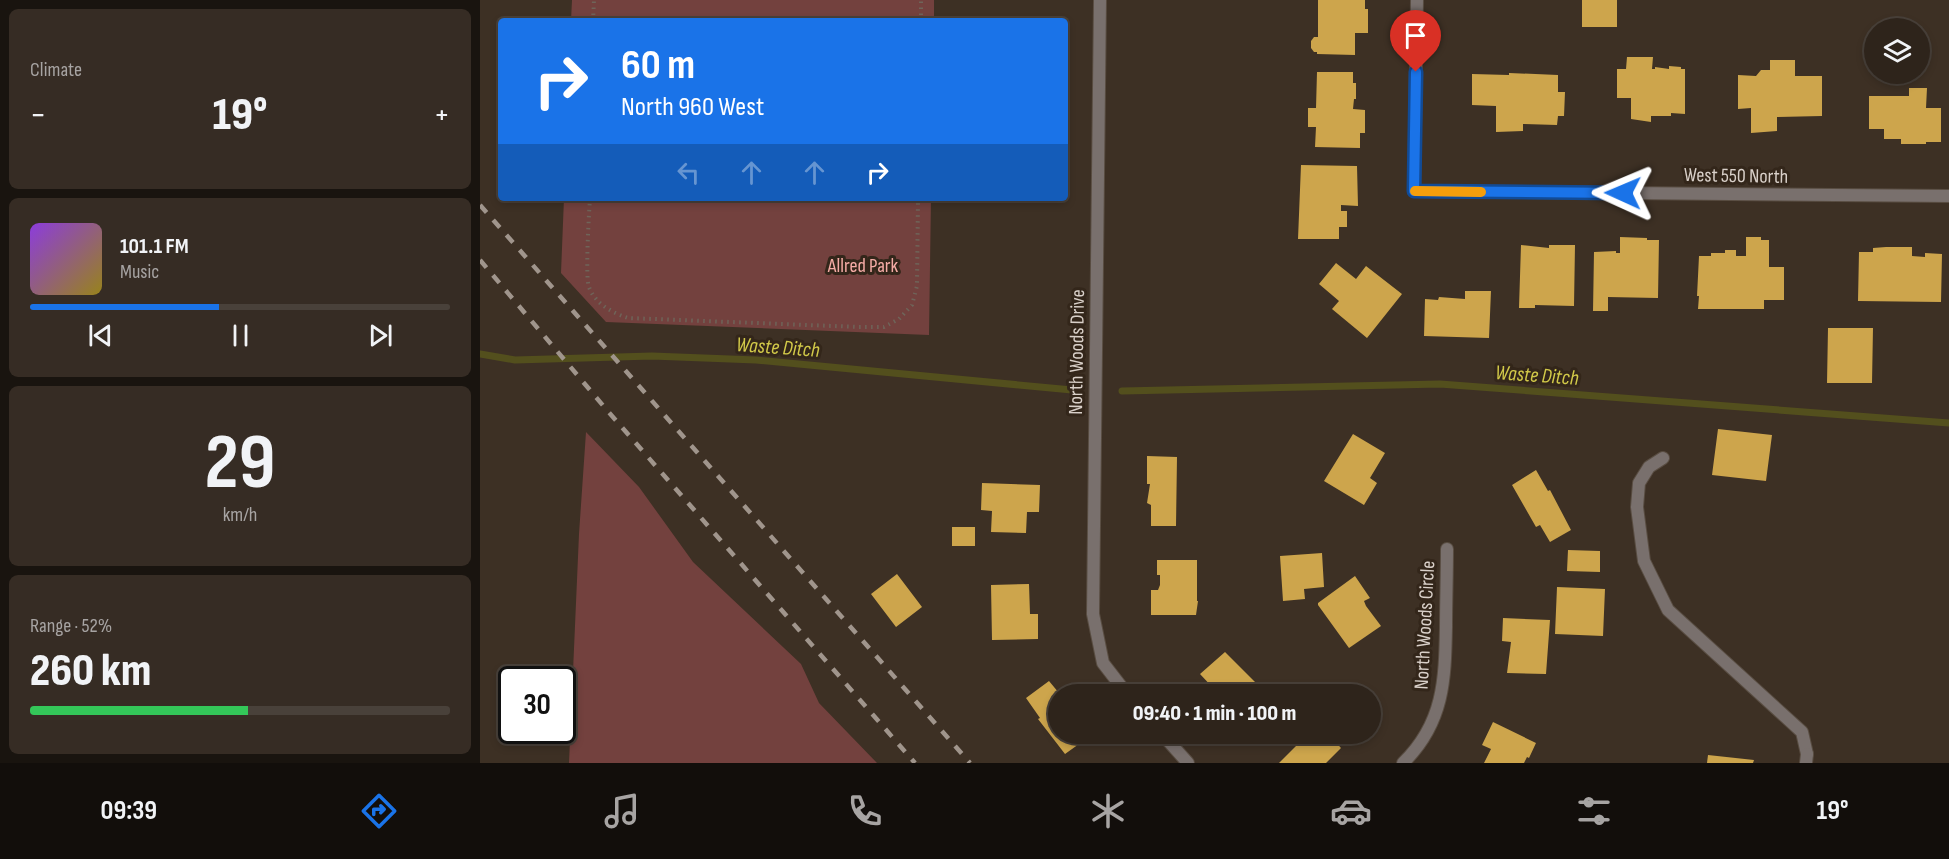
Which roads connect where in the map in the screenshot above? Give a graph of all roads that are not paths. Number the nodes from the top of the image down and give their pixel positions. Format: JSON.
{"nodes":[{"id":1,"x":1100,"y":0,"type":"edge"},
{"id":2,"x":1417,"y":0,"type":"edge"},
{"id":3,"x":1949,"y":196,"type":"edge"},
{"id":4,"x":1663,"y":458,"type":"dead end"},
{"id":5,"x":1447,"y":549,"type":"dead end"},
{"id":6,"x":1119,"y":684,"type":"edge"},
{"id":7,"x":1171,"y":744,"type":"edge"},
{"id":8,"x":1807,"y":759,"type":"edge"},
{"id":9,"x":1188,"y":763,"type":"edge"},
{"id":10,"x":1403,"y":763,"type":"edge"}],
"edges":[{"from":1,"to":6,"type":"street","name":"North Woods Drive"},
{"from":2,"to":3,"type":"street","name":"West 550 North"},
{"from":4,"to":8,"type":"street"},
{"from":5,"to":10,"type":"street","name":"North Woods Circle"},
{"from":7,"to":9,"type":"street"}]}
